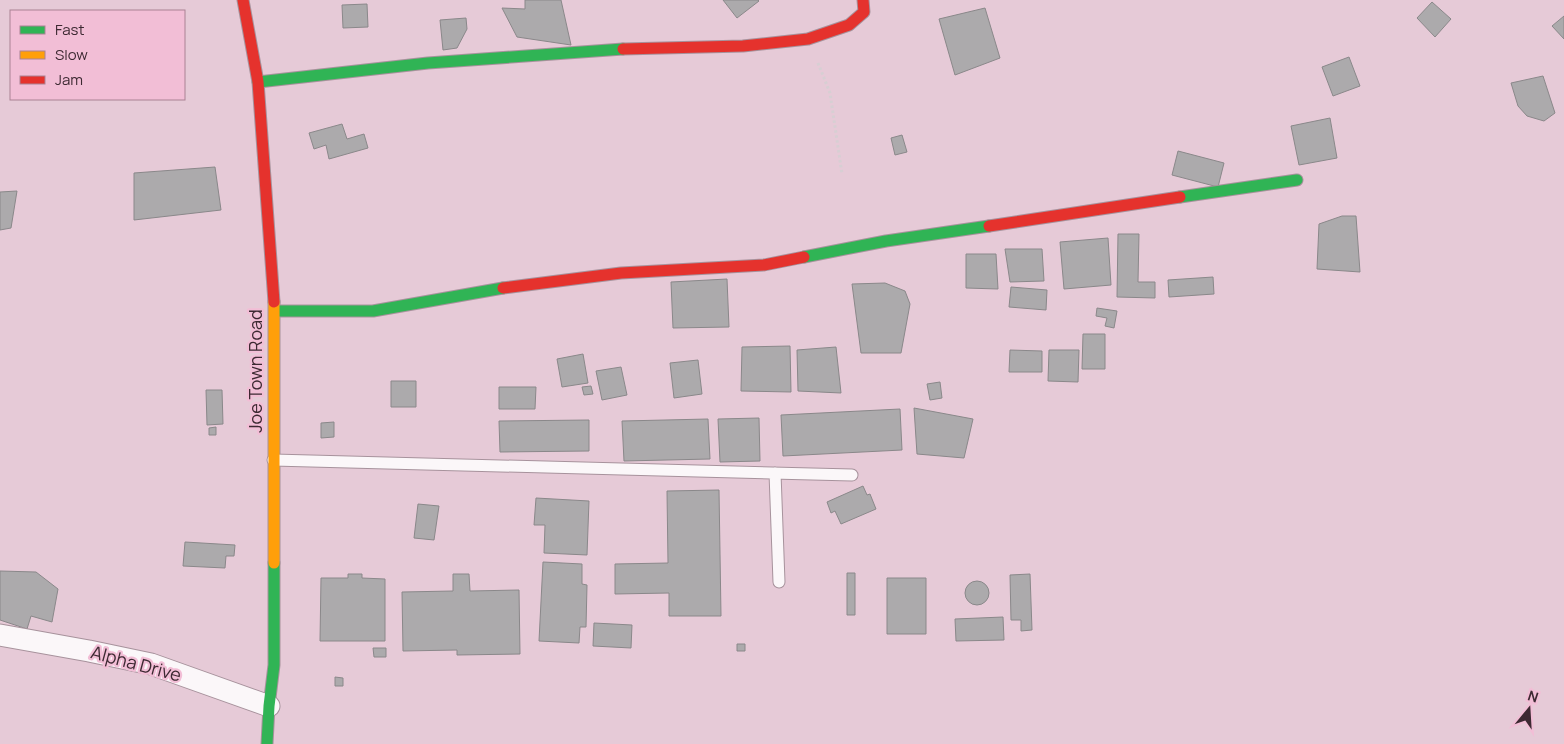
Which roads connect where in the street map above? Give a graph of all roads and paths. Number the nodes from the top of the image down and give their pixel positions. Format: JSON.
{"nodes":[{"id":1,"x":243,"y":0,"type":"edge"},
{"id":2,"x":863,"y":0,"type":"edge"},
{"id":3,"x":808,"y":39,"type":"junction"},
{"id":4,"x":258,"y":82,"type":"junction"},
{"id":5,"x":842,"y":174,"type":"dead end"},
{"id":6,"x":1297,"y":180,"type":"dead end"},
{"id":7,"x":275,"y":312,"type":"junction"},
{"id":8,"x":273,"y":460,"type":"junction"},
{"id":9,"x":775,"y":473,"type":"junction"},
{"id":10,"x":852,"y":475,"type":"dead end"},
{"id":11,"x":779,"y":582,"type":"dead end"},
{"id":12,"x":0,"y":635,"type":"edge"},
{"id":13,"x":269,"y":706,"type":"junction"},
{"id":14,"x":267,"y":744,"type":"edge"}],
"edges":[{"from":1,"to":4,"type":"street","name":"Joe Town Road"},
{"from":2,"to":3,"type":"street"},
{"from":3,"to":4,"type":"street"},
{"from":3,"to":5,"type":"path"},
{"from":4,"to":7,"type":"street","name":"Joe Town Road"},
{"from":6,"to":7,"type":"street"},
{"from":7,"to":8,"type":"street","name":"Joe Town Road"},
{"from":8,"to":9,"type":"lane"},
{"from":8,"to":13,"type":"street","name":"Joe Town Road"},
{"from":9,"to":10,"type":"lane"},
{"from":9,"to":11,"type":"lane"},
{"from":12,"to":13,"type":"street","name":"Alpha Drive"},
{"from":13,"to":14,"type":"street","name":"Joe Town Road"}]}
